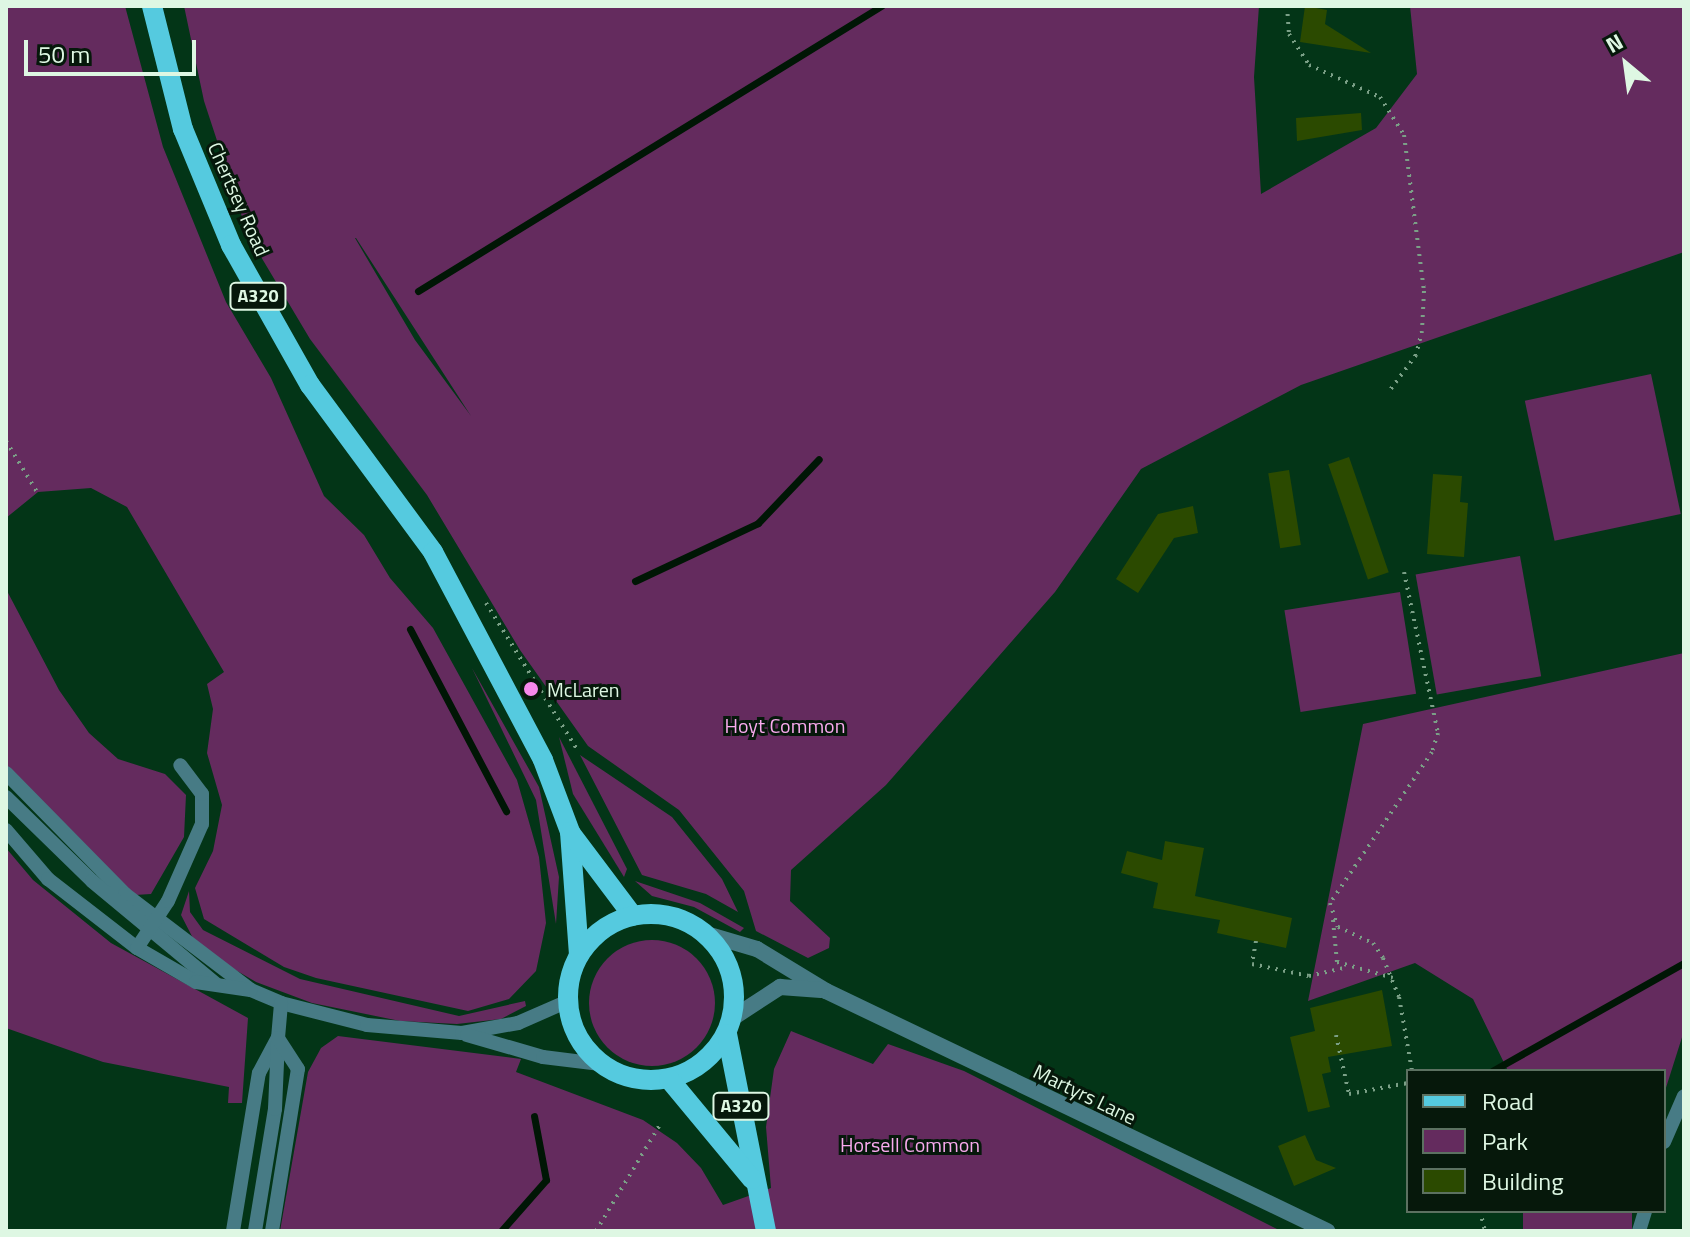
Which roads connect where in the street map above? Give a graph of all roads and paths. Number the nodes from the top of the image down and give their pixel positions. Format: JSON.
{"nodes":[{"id":1,"x":152,"y":6,"type":"edge"},
{"id":2,"x":1287,"y":6,"type":"edge"},
{"id":3,"x":1390,"y":390,"type":"dead end"},
{"id":4,"x":6,"y":441,"type":"edge"},
{"id":5,"x":37,"y":492,"type":"dead end"},
{"id":6,"x":1404,"y":572,"type":"dead end"},
{"id":7,"x":483,"y":598,"type":"dead end"},
{"id":8,"x":577,"y":749,"type":"dead end"},
{"id":9,"x":180,"y":765,"type":"dead end"},
{"id":10,"x":6,"y":773,"type":"edge"},
{"id":11,"x":6,"y":797,"type":"edge"},
{"id":12,"x":6,"y":830,"type":"edge"},
{"id":13,"x":570,"y":832,"type":"junction"},
{"id":14,"x":633,"y":916,"type":"junction"},
{"id":15,"x":1333,"y":917,"type":"junction"},
{"id":16,"x":154,"y":925,"type":"junction"},
{"id":17,"x":706,"y":934,"type":"junction"},
{"id":18,"x":1256,"y":941,"type":"dead end"},
{"id":19,"x":137,"y":948,"type":"junction"},
{"id":20,"x":579,"y":955,"type":"junction"},
{"id":21,"x":1343,"y":968,"type":"junction"},
{"id":22,"x":1393,"y":978,"type":"junction"},
{"id":23,"x":216,"y":984,"type":"junction"},
{"id":24,"x":251,"y":990,"type":"junction"},
{"id":25,"x":826,"y":991,"type":"junction"},
{"id":26,"x":566,"y":1002,"type":"junction"},
{"id":27,"x":281,"y":1003,"type":"junction"},
{"id":28,"x":729,"y":1026,"type":"junction"},
{"id":29,"x":462,"y":1033,"type":"junction"},
{"id":30,"x":1336,"y":1035,"type":"dead end"},
{"id":31,"x":278,"y":1038,"type":"junction"},
{"id":32,"x":599,"y":1064,"type":"junction"},
{"id":33,"x":1412,"y":1069,"type":"edge"},
{"id":34,"x":669,"y":1079,"type":"junction"},
{"id":35,"x":1406,"y":1083,"type":"edge"},
{"id":36,"x":1684,"y":1096,"type":"edge"},
{"id":37,"x":661,"y":1123,"type":"dead end"},
{"id":38,"x":1666,"y":1137,"type":"edge"},
{"id":39,"x":752,"y":1179,"type":"junction"},
{"id":40,"x":233,"y":1231,"type":"edge"},
{"id":41,"x":255,"y":1231,"type":"edge"},
{"id":42,"x":272,"y":1231,"type":"edge"},
{"id":43,"x":596,"y":1231,"type":"edge"},
{"id":44,"x":766,"y":1231,"type":"edge"},
{"id":45,"x":1327,"y":1231,"type":"edge"}],
"edges":[{"from":1,"to":13,"type":"main road","name":"Chertsey Road","number":"A320"},
{"from":2,"to":3,"type":"path"},
{"from":4,"to":5,"type":"path"},
{"from":6,"to":15,"type":"path"},
{"from":7,"to":8,"type":"path"},
{"from":9,"to":16,"type":"lane"},
{"from":10,"to":16,"type":"lane"},
{"from":11,"to":16,"type":"lane"},
{"from":12,"to":19,"type":"lane"},
{"from":13,"to":14,"type":"main road","name":"Chertsey Road"},
{"from":13,"to":20,"type":"main road","name":"Chertsey Road","number":"A320"},
{"from":14,"to":17,"type":"main road"},
{"from":14,"to":20,"type":"main road"},
{"from":15,"to":21,"type":"path"},
{"from":15,"to":22,"type":"path"},
{"from":16,"to":19,"type":"lane"},
{"from":16,"to":23,"type":"lane"},
{"from":16,"to":24,"type":"lane"},
{"from":17,"to":25,"type":"street","name":"Martyrs Lane"},
{"from":17,"to":28,"type":"main road"},
{"from":18,"to":21,"type":"path"},
{"from":19,"to":23,"type":"lane"},
{"from":20,"to":26,"type":"main road"},
{"from":21,"to":22,"type":"path"},
{"from":22,"to":33,"type":"path"},
{"from":23,"to":24,"type":"lane"},
{"from":24,"to":27,"type":"lane"},
{"from":25,"to":28,"type":"street","name":"Martyrs Lane"},
{"from":25,"to":45,"type":"street","name":"Martyrs Lane"},
{"from":26,"to":29,"type":"lane"},
{"from":26,"to":32,"type":"main road"},
{"from":27,"to":29,"type":"lane"},
{"from":27,"to":31,"type":"lane"},
{"from":28,"to":34,"type":"main road"},
{"from":28,"to":39,"type":"main road","number":"A320"},
{"from":29,"to":32,"type":"lane"},
{"from":30,"to":35,"type":"path"},
{"from":31,"to":40,"type":"lane"},
{"from":31,"to":41,"type":"lane"},
{"from":31,"to":42,"type":"lane"},
{"from":32,"to":34,"type":"main road"},
{"from":34,"to":39,"type":"main road","number":"A320"},
{"from":36,"to":38,"type":"lane"},
{"from":37,"to":43,"type":"path"},
{"from":39,"to":44,"type":"main road","number":"A320"}]}
